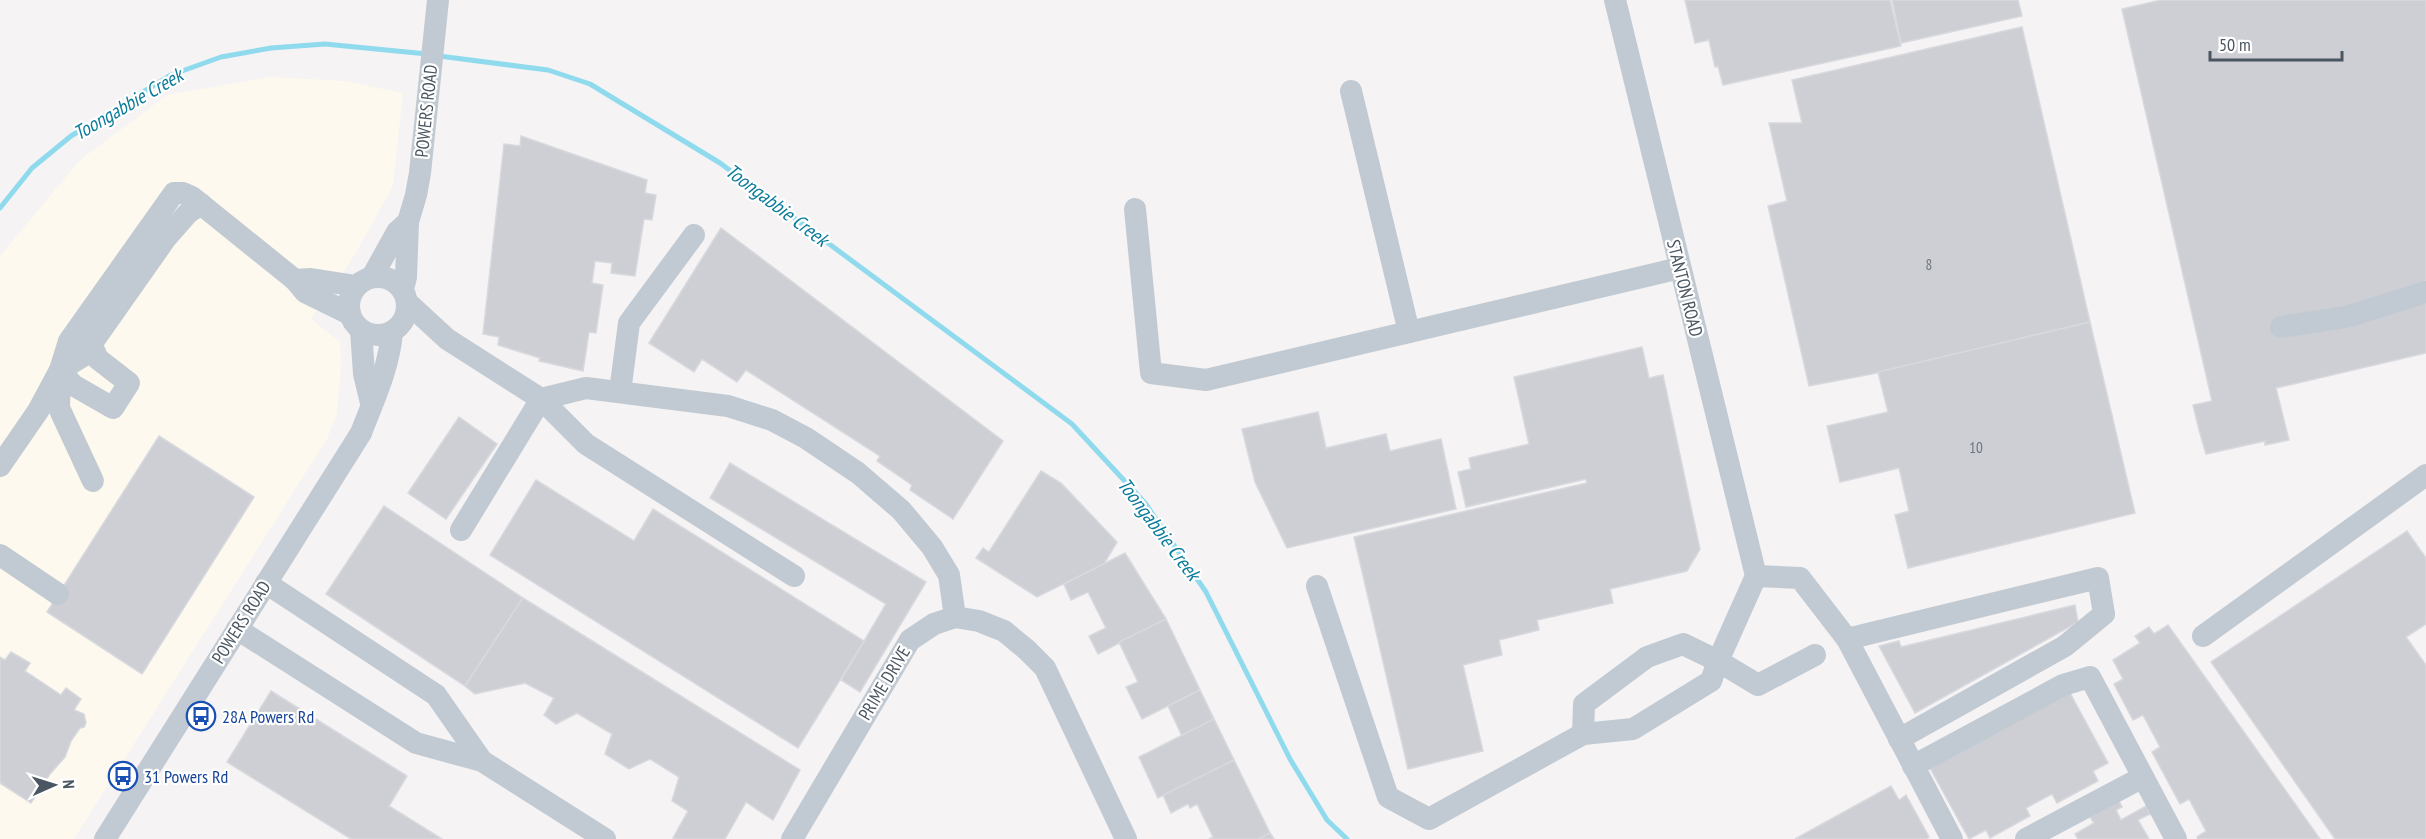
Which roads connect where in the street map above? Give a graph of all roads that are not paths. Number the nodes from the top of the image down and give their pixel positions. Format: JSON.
{"nodes":[{"id":1,"x":1615,"y":0,"type":"edge"},
{"id":2,"x":438,"y":7,"type":"edge"},
{"id":3,"x":1351,"y":91,"type":"dead end"},
{"id":4,"x":201,"y":204,"type":"junction"},
{"id":5,"x":1135,"y":209,"type":"dead end"},
{"id":6,"x":408,"y":222,"type":"junction"},
{"id":7,"x":694,"y":234,"type":"dead end"},
{"id":8,"x":1680,"y":268,"type":"junction"},
{"id":9,"x":295,"y":280,"type":"junction"},
{"id":10,"x":364,"y":282,"type":"junction"},
{"id":11,"x":2426,"y":292,"type":"edge"},
{"id":12,"x":405,"y":296,"type":"junction"},
{"id":13,"x":355,"y":322,"type":"junction"},
{"id":14,"x":2281,"y":327,"type":"dead end"},
{"id":15,"x":396,"y":329,"type":"junction"},
{"id":16,"x":1409,"y":332,"type":"junction"},
{"id":17,"x":447,"y":339,"type":"junction"},
{"id":18,"x":91,"y":344,"type":"junction"},
{"id":19,"x":60,"y":370,"type":"junction"},
{"id":20,"x":620,"y":392,"type":"junction"},
{"id":21,"x":541,"y":399,"type":"junction"},
{"id":22,"x":371,"y":403,"type":"junction"},
{"id":23,"x":0,"y":466,"type":"edge"},
{"id":24,"x":93,"y":481,"type":"dead end"},
{"id":25,"x":2422,"y":486,"type":"edge"},
{"id":26,"x":461,"y":530,"type":"dead end"},
{"id":27,"x":0,"y":555,"type":"edge"},
{"id":28,"x":794,"y":576,"type":"dead end"},
{"id":29,"x":1756,"y":576,"type":"junction"},
{"id":30,"x":266,"y":583,"type":"junction"},
{"id":31,"x":1317,"y":586,"type":"dead end"},
{"id":32,"x":58,"y":594,"type":"dead end"},
{"id":33,"x":955,"y":617,"type":"junction"},
{"id":34,"x":237,"y":629,"type":"junction"},
{"id":35,"x":2203,"y":636,"type":"dead end"},
{"id":36,"x":1847,"y":639,"type":"junction"},
{"id":37,"x":1815,"y":655,"type":"dead end"},
{"id":38,"x":1718,"y":661,"type":"junction"},
{"id":39,"x":1583,"y":734,"type":"junction"},
{"id":40,"x":1899,"y":739,"type":"junction"},
{"id":41,"x":482,"y":762,"type":"junction"},
{"id":42,"x":1913,"y":766,"type":"junction"},
{"id":43,"x":2143,"y":777,"type":"junction"},
{"id":44,"x":105,"y":839,"type":"edge"},
{"id":45,"x":605,"y":839,"type":"edge"},
{"id":46,"x":792,"y":839,"type":"edge"},
{"id":47,"x":1126,"y":839,"type":"edge"},
{"id":48,"x":1952,"y":839,"type":"edge"},
{"id":49,"x":2026,"y":839,"type":"edge"},
{"id":50,"x":2176,"y":839,"type":"edge"}],
"edges":[{"from":1,"to":8,"type":"street","name":"STANTON ROAD"},
{"from":2,"to":6,"type":"street","name":"POWERS ROAD"},
{"from":3,"to":16,"type":"street"},
{"from":4,"to":9,"type":"street"},
{"from":4,"to":18,"type":"street"},
{"from":4,"to":19,"type":"street"},
{"from":5,"to":16,"type":"street"},
{"from":6,"to":10,"type":"street","name":"POWERS ROAD"},
{"from":6,"to":12,"type":"street","name":"POWERS ROAD"},
{"from":7,"to":20,"type":"street"},
{"from":8,"to":16,"type":"street"},
{"from":8,"to":29,"type":"street","name":"STANTON ROAD"},
{"from":9,"to":10,"type":"street"},
{"from":9,"to":13,"type":"street"},
{"from":10,"to":12,"type":"street"},
{"from":10,"to":13,"type":"street"},
{"from":11,"to":14,"type":"street"},
{"from":12,"to":15,"type":"street"},
{"from":12,"to":17,"type":"street"},
{"from":13,"to":15,"type":"street"},
{"from":13,"to":22,"type":"street"},
{"from":15,"to":17,"type":"street"},
{"from":15,"to":22,"type":"street","name":"POWERS ROAD"},
{"from":17,"to":21,"type":"street"},
{"from":18,"to":19,"type":"street"},
{"from":18,"to":19,"type":"street"},
{"from":19,"to":23,"type":"street"},
{"from":19,"to":24,"type":"street"},
{"from":20,"to":21,"type":"street"},
{"from":20,"to":33,"type":"street"},
{"from":21,"to":26,"type":"street"},
{"from":21,"to":28,"type":"street"},
{"from":22,"to":30,"type":"street","name":"POWERS ROAD"},
{"from":25,"to":35,"type":"street"},
{"from":27,"to":32,"type":"street"},
{"from":29,"to":36,"type":"street"},
{"from":29,"to":38,"type":"street"},
{"from":30,"to":34,"type":"street","name":"POWERS ROAD"},
{"from":30,"to":41,"type":"street"},
{"from":31,"to":39,"type":"street"},
{"from":33,"to":46,"type":"street","name":"PRIME DRIVE"},
{"from":33,"to":47,"type":"street"},
{"from":34,"to":41,"type":"street"},
{"from":34,"to":44,"type":"street","name":"POWERS ROAD"},
{"from":36,"to":40,"type":"street"},
{"from":36,"to":40,"type":"street"},
{"from":37,"to":38,"type":"street"},
{"from":38,"to":39,"type":"street"},
{"from":38,"to":39,"type":"street"},
{"from":40,"to":42,"type":"street"},
{"from":41,"to":45,"type":"street"},
{"from":42,"to":43,"type":"street"},
{"from":42,"to":48,"type":"street"},
{"from":43,"to":49,"type":"street"},
{"from":43,"to":50,"type":"street"}]}
